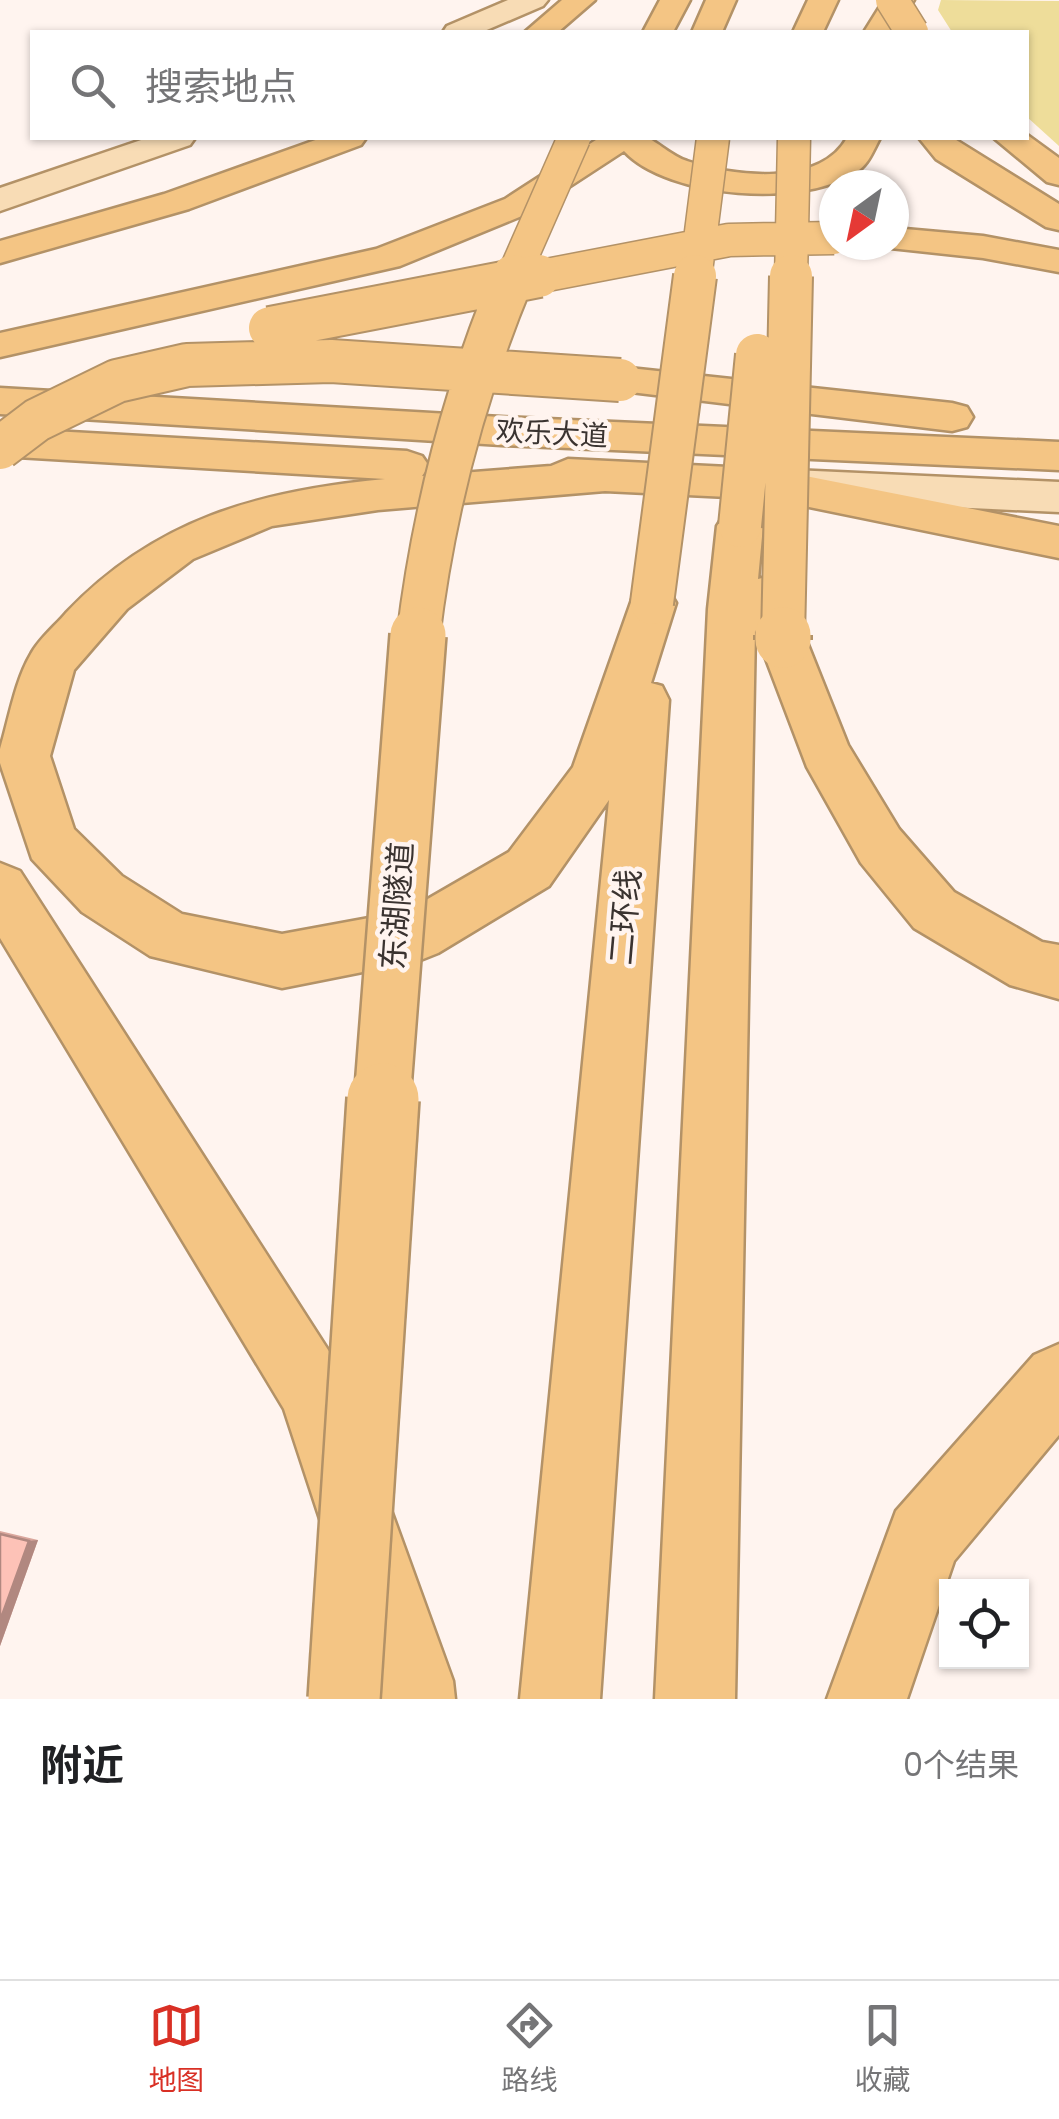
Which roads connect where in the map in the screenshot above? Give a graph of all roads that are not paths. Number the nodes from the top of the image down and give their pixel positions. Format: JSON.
{"nodes":[{"id":1,"x":533,"y":0,"type":"edge"},
{"id":2,"x":580,"y":0,"type":"edge"},
{"id":3,"x":674,"y":0,"type":"edge"},
{"id":4,"x":721,"y":0,"type":"edge"},
{"id":5,"x":734,"y":0,"type":"edge"},
{"id":6,"x":823,"y":0,"type":"edge"},
{"id":7,"x":896,"y":0,"type":"edge"},
{"id":8,"x":463,"y":30,"type":"edge"},
{"id":9,"x":542,"y":30,"type":"edge"},
{"id":10,"x":659,"y":30,"type":"edge"},
{"id":11,"x":707,"y":30,"type":"edge"},
{"id":12,"x":727,"y":30,"type":"edge"},
{"id":13,"x":809,"y":30,"type":"edge"},
{"id":14,"x":880,"y":30,"type":"edge"},
{"id":15,"x":911,"y":30,"type":"edge"},
{"id":16,"x":172,"y":140,"type":"edge"},
{"id":17,"x":344,"y":140,"type":"edge"},
{"id":18,"x":573,"y":140,"type":"edge"},
{"id":19,"x":618,"y":140,"type":"edge"},
{"id":20,"x":632,"y":140,"type":"edge"},
{"id":21,"x":713,"y":140,"type":"edge"},
{"id":22,"x":774,"y":140,"type":"edge"},
{"id":23,"x":794,"y":140,"type":"edge"},
{"id":24,"x":863,"y":140,"type":"edge"},
{"id":25,"x":938,"y":140,"type":"edge"},
{"id":26,"x":1014,"y":140,"type":"edge"},
{"id":27,"x":1059,"y":175,"type":"edge"},
{"id":28,"x":0,"y":200,"type":"edge"},
{"id":29,"x":1059,"y":219,"type":"edge"},
{"id":30,"x":819,"y":238,"type":"edge"},
{"id":31,"x":909,"y":240,"type":"edge"},
{"id":32,"x":0,"y":252,"type":"edge"},
{"id":33,"x":1059,"y":261,"type":"edge"},
{"id":34,"x":0,"y":344,"type":"edge"},
{"id":35,"x":0,"y":355,"type":"edge"},
{"id":36,"x":0,"y":399,"type":"edge"},
{"id":37,"x":1059,"y":429,"type":"edge"},
{"id":38,"x":0,"y":447,"type":"edge"},
{"id":39,"x":1059,"y":456,"type":"edge"},
{"id":40,"x":604,"y":476,"type":"junction"},
{"id":41,"x":1059,"y":497,"type":"edge"},
{"id":42,"x":755,"y":505,"type":"junction"},
{"id":43,"x":1059,"y":542,"type":"edge"},
{"id":44,"x":652,"y":603,"type":"junction"},
{"id":45,"x":784,"y":640,"type":"junction"},
{"id":46,"x":4,"y":892,"type":"edge"},
{"id":47,"x":1059,"y":972,"type":"edge"},
{"id":48,"x":1059,"y":1380,"type":"edge"},
{"id":49,"x":344,"y":1699,"type":"edge"},
{"id":50,"x":415,"y":1699,"type":"edge"},
{"id":51,"x":560,"y":1699,"type":"edge"},
{"id":52,"x":695,"y":1699,"type":"edge"},
{"id":53,"x":867,"y":1699,"type":"edge"}],
"edges":[{"from":1,"to":8,"type":"main road"},
{"from":2,"to":9,"type":"highway"},
{"from":3,"to":10,"type":"highway"},
{"from":4,"to":11,"type":"highway"},
{"from":5,"to":12,"type":"highway"},
{"from":6,"to":13,"type":"highway"},
{"from":7,"to":14,"type":"highway"},
{"from":7,"to":15,"type":"highway","bridge":true},
{"from":16,"to":28,"type":"main road"},
{"from":17,"to":32,"type":"highway"},
{"from":18,"to":49,"type":"highway","name":"东湖隧道","bridge":true},
{"from":19,"to":34,"type":"highway","bridge":true},
{"from":20,"to":24,"type":"highway"},
{"from":21,"to":44,"type":"highway","name":"二环线","bridge":true},
{"from":22,"to":42,"type":"highway","bridge":true},
{"from":23,"to":45,"type":"highway","bridge":true},
{"from":25,"to":29,"type":"highway"},
{"from":26,"to":27,"type":"highway"},
{"from":30,"to":35,"type":"highway","bridge":true},
{"from":31,"to":33,"type":"highway"},
{"from":36,"to":39,"type":"highway","name":"欢乐大道"},
{"from":37,"to":38,"type":"highway","bridge":true},
{"from":38,"to":40,"type":"highway","name":"欢乐大道"},
{"from":40,"to":42,"type":"highway","name":"欢乐大道"},
{"from":40,"to":44,"type":"highway"},
{"from":41,"to":42,"type":"main road","name":"欢乐大道"},
{"from":42,"to":43,"type":"highway"},
{"from":42,"to":45,"type":"highway","bridge":true},
{"from":42,"to":52,"type":"highway"},
{"from":44,"to":51,"type":"highway","name":"二环线"},
{"from":45,"to":47,"type":"highway"},
{"from":46,"to":50,"type":"highway","bridge":true},
{"from":48,"to":53,"type":"highway"}]}
